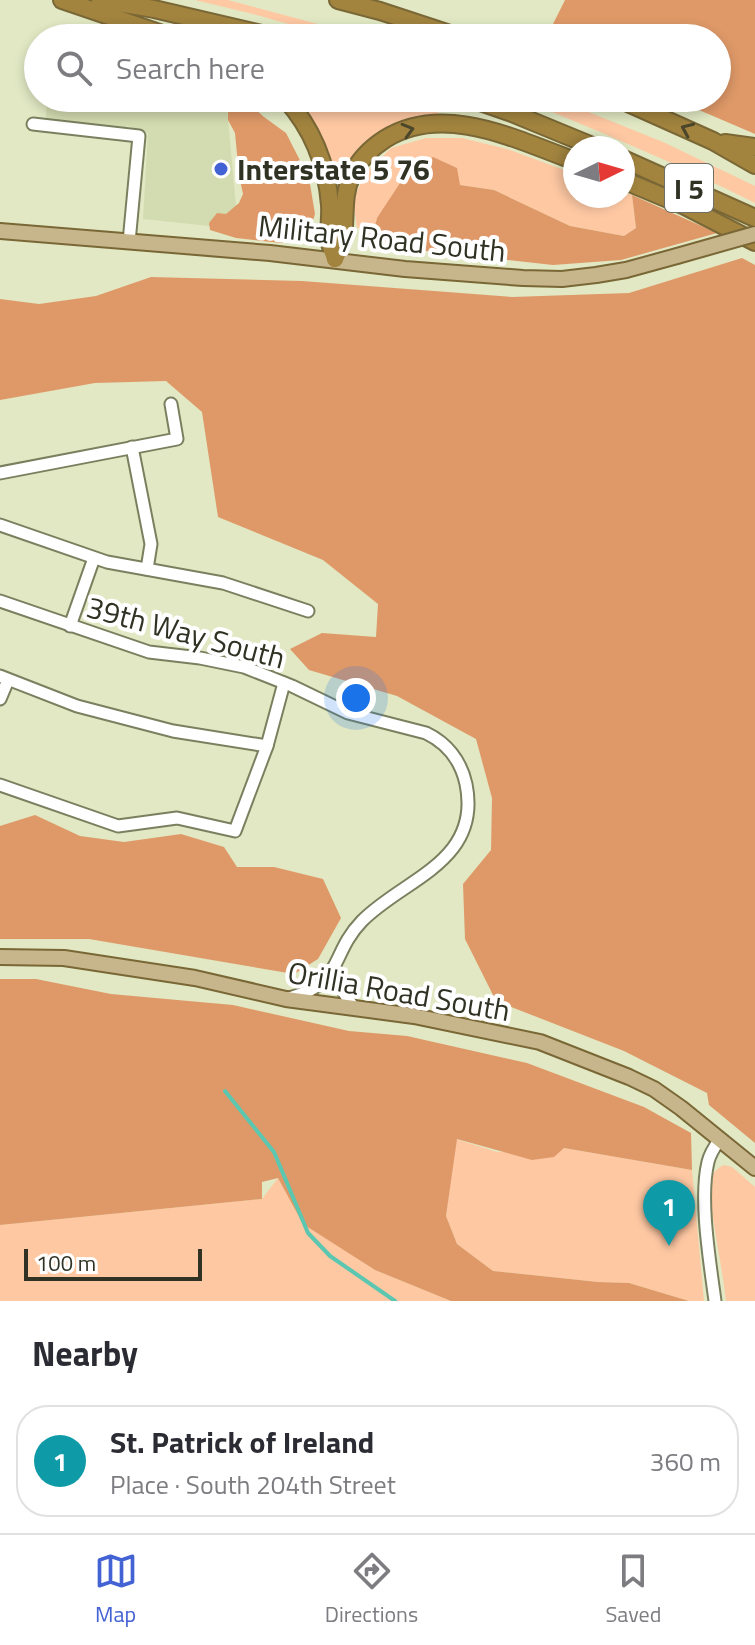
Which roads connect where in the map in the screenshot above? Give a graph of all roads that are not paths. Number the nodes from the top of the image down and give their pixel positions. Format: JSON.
{"nodes":[{"id":1,"x":62,"y":0,"type":"edge"},
{"id":2,"x":100,"y":0,"type":"edge"},
{"id":3,"x":338,"y":0,"type":"edge"},
{"id":4,"x":133,"y":24,"type":"edge"},
{"id":5,"x":219,"y":24,"type":"edge"},
{"id":6,"x":419,"y":24,"type":"edge"},
{"id":7,"x":296,"y":112,"type":"edge"},
{"id":8,"x":509,"y":112,"type":"edge"},
{"id":9,"x":648,"y":112,"type":"edge"},
{"id":10,"x":33,"y":124,"type":"dead end"},
{"id":11,"x":568,"y":136,"type":"edge"},
{"id":12,"x":713,"y":141,"type":"junction"},
{"id":13,"x":755,"y":147,"type":"edge"},
{"id":14,"x":563,"y":157,"type":"edge"},
{"id":15,"x":635,"y":164,"type":"edge"},
{"id":16,"x":755,"y":165,"type":"edge"},
{"id":17,"x":635,"y":185,"type":"edge"},
{"id":18,"x":755,"y":218,"type":"edge"},
{"id":19,"x":0,"y":231,"type":"edge"},
{"id":20,"x":755,"y":234,"type":"edge"},
{"id":21,"x":129,"y":242,"type":"junction"},
{"id":22,"x":755,"y":242,"type":"edge"},
{"id":23,"x":335,"y":259,"type":"junction"},
{"id":24,"x":171,"y":404,"type":"dead end"},
{"id":25,"x":132,"y":447,"type":"junction"},
{"id":26,"x":0,"y":473,"type":"edge"},
{"id":27,"x":0,"y":525,"type":"edge"},
{"id":28,"x":94,"y":558,"type":"junction"},
{"id":29,"x":147,"y":569,"type":"junction"},
{"id":30,"x":0,"y":601,"type":"edge"},
{"id":31,"x":308,"y":611,"type":"dead end"},
{"id":32,"x":70,"y":626,"type":"junction"},
{"id":33,"x":4,"y":678,"type":"edge"},
{"id":34,"x":284,"y":683,"type":"junction"},
{"id":35,"x":0,"y":699,"type":"edge"},
{"id":36,"x":267,"y":746,"type":"junction"},
{"id":37,"x":0,"y":785,"type":"edge"},
{"id":38,"x":0,"y":957,"type":"edge"},
{"id":39,"x":335,"y":967,"type":"junction"},
{"id":40,"x":286,"y":999,"type":"junction"},
{"id":41,"x":354,"y":1008,"type":"junction"},
{"id":42,"x":720,"y":1139,"type":"junction"},
{"id":43,"x":755,"y":1168,"type":"edge"},
{"id":44,"x":715,"y":1301,"type":"edge"}],
"edges":[{"from":1,"to":4,"type":"highway"},
{"from":2,"to":5,"type":"highway"},
{"from":3,"to":6,"type":"highway"},
{"from":7,"to":23,"type":"highway"},
{"from":8,"to":11,"type":"highway"},
{"from":12,"to":9,"type":"highway","number":"I 5","one_way":true},
{"from":10,"to":21,"type":"street"},
{"from":12,"to":13,"type":"highway"},
{"from":12,"to":16,"type":"highway","number":"I 5"},
{"from":23,"to":14,"type":"highway","one_way":true},
{"from":15,"to":18,"type":"highway","number":"I 5"},
{"from":17,"to":22,"type":"highway"},
{"from":19,"to":21,"type":"main road","name":"Military Road South"},
{"from":20,"to":23,"type":"main road","name":"Military Road South","bridge":true},
{"from":21,"to":23,"type":"main road","name":"Military Road South"},
{"from":24,"to":25,"type":"street"},
{"from":25,"to":26,"type":"street"},
{"from":25,"to":29,"type":"street"},
{"from":27,"to":28,"type":"street","name":"39th Way South"},
{"from":28,"to":29,"type":"street","name":"39th Way South"},
{"from":28,"to":32,"type":"street"},
{"from":29,"to":31,"type":"street","name":"39th Way South"},
{"from":30,"to":32,"type":"street","name":"39th Way South"},
{"from":32,"to":34,"type":"street","name":"39th Way South"},
{"from":33,"to":35,"type":"street"},
{"from":33,"to":36,"type":"street"},
{"from":34,"to":36,"type":"street"},
{"from":34,"to":39,"type":"street","name":"39th Way South"},
{"from":36,"to":37,"type":"street"},
{"from":38,"to":40,"type":"main road","name":"Orillia Road South"},
{"from":39,"to":40,"type":"street"},
{"from":39,"to":41,"type":"street"},
{"from":40,"to":41,"type":"main road","name":"Orillia Road South"},
{"from":41,"to":42,"type":"main road","name":"Orillia Road South"},
{"from":42,"to":43,"type":"main road","name":"Orillia Road South"},
{"from":42,"to":44,"type":"street"}]}
